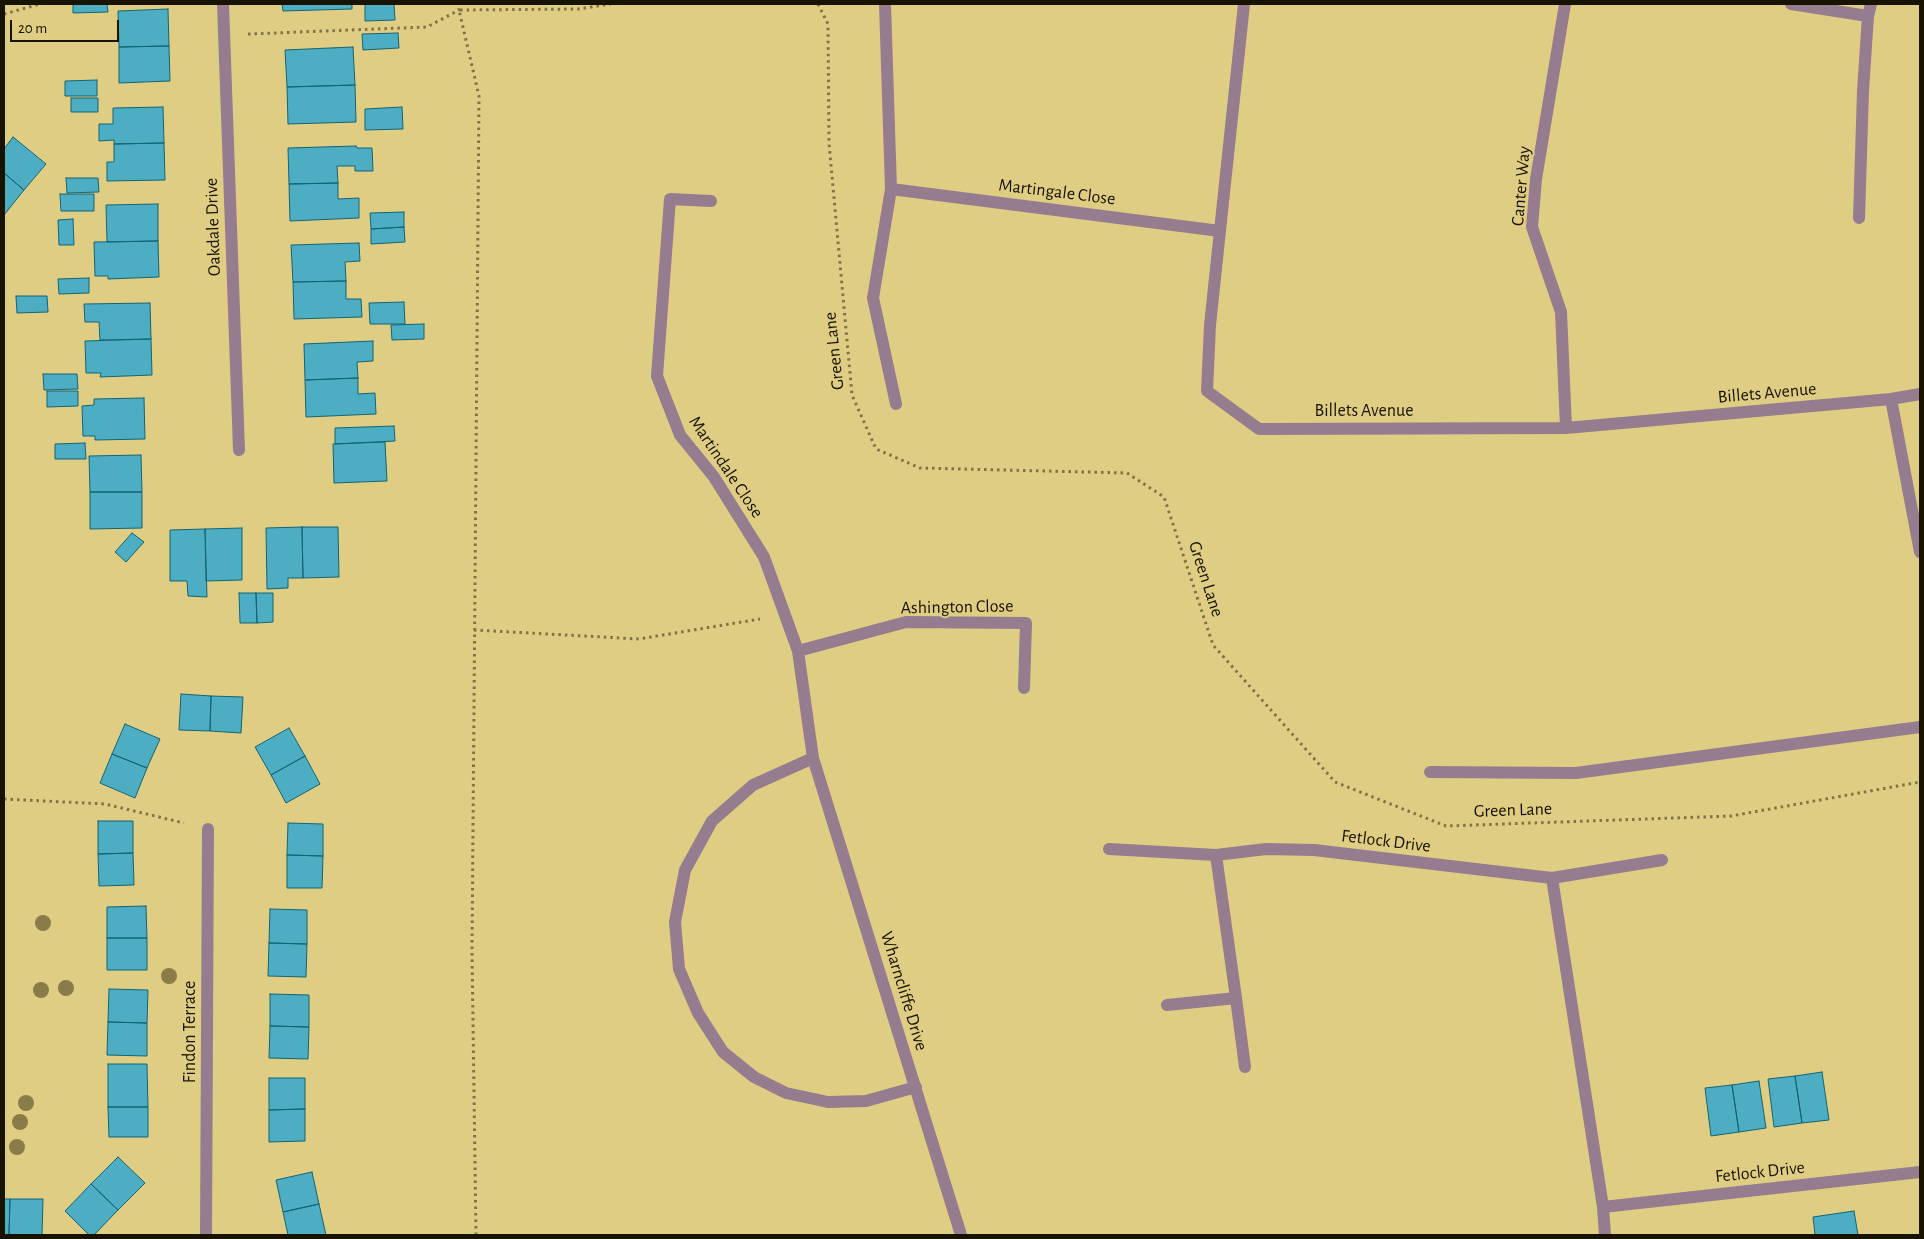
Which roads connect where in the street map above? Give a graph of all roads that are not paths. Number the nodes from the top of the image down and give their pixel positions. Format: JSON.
{"nodes":[{"id":1,"x":223,"y":4,"type":"edge"},
{"id":2,"x":885,"y":4,"type":"edge"},
{"id":3,"x":1244,"y":4,"type":"edge"},
{"id":4,"x":1565,"y":4,"type":"edge"},
{"id":5,"x":1790,"y":4,"type":"edge"},
{"id":6,"x":1869,"y":10,"type":"edge"},
{"id":7,"x":891,"y":189,"type":"junction"},
{"id":8,"x":711,"y":201,"type":"dead end"},
{"id":9,"x":1860,"y":218,"type":"dead end"},
{"id":10,"x":1220,"y":231,"type":"junction"},
{"id":11,"x":1920,"y":394,"type":"edge"},
{"id":12,"x":1891,"y":400,"type":"junction"},
{"id":13,"x":896,"y":404,"type":"dead end"},
{"id":14,"x":1566,"y":428,"type":"junction"},
{"id":15,"x":239,"y":450,"type":"dead end"},
{"id":16,"x":1920,"y":552,"type":"edge"},
{"id":17,"x":798,"y":651,"type":"junction"},
{"id":18,"x":1024,"y":688,"type":"dead end"},
{"id":19,"x":1920,"y":727,"type":"edge"},
{"id":20,"x":813,"y":758,"type":"junction"},
{"id":21,"x":1430,"y":772,"type":"dead end"},
{"id":22,"x":208,"y":830,"type":"road end"},
{"id":23,"x":1108,"y":848,"type":"dead end"},
{"id":24,"x":1216,"y":856,"type":"junction"},
{"id":25,"x":1662,"y":860,"type":"dead end"},
{"id":26,"x":1552,"y":878,"type":"junction"},
{"id":27,"x":1236,"y":998,"type":"junction"},
{"id":28,"x":1167,"y":1005,"type":"dead end"},
{"id":29,"x":1245,"y":1066,"type":"dead end"},
{"id":30,"x":916,"y":1087,"type":"junction"},
{"id":31,"x":1920,"y":1172,"type":"edge"},
{"id":32,"x":1603,"y":1206,"type":"junction"},
{"id":33,"x":206,"y":1235,"type":"edge"},
{"id":34,"x":961,"y":1235,"type":"edge"},
{"id":35,"x":1605,"y":1235,"type":"edge"}],
"edges":[{"from":1,"to":15,"type":"street","name":"Oakdale Drive"},
{"from":2,"to":7,"type":"street"},
{"from":3,"to":10,"type":"street","name":"Billets Avenue"},
{"from":4,"to":14,"type":"street","name":"Canter Way"},
{"from":5,"to":6,"type":"street"},
{"from":6,"to":9,"type":"street"},
{"from":7,"to":10,"type":"street","name":"Martingale Close"},
{"from":7,"to":13,"type":"street"},
{"from":8,"to":17,"type":"street","name":"Martindale Close"},
{"from":10,"to":14,"type":"street","name":"Billets Avenue"},
{"from":11,"to":12,"type":"street","name":"Billets Avenue"},
{"from":12,"to":14,"type":"street","name":"Billets Avenue"},
{"from":12,"to":16,"type":"street"},
{"from":17,"to":18,"type":"street","name":"Ashington Close"},
{"from":17,"to":20,"type":"street","name":"Martindale Close"},
{"from":19,"to":21,"type":"street"},
{"from":20,"to":30,"type":"street","name":"Wharncliffe Drive"},
{"from":20,"to":30,"type":"street"},
{"from":22,"to":33,"type":"street","name":"Findon Terrace"},
{"from":23,"to":24,"type":"street","name":"Fetlock Drive"},
{"from":24,"to":26,"type":"street","name":"Fetlock Drive"},
{"from":24,"to":27,"type":"street"},
{"from":25,"to":26,"type":"street","name":"Fetlock Drive"},
{"from":26,"to":32,"type":"street"},
{"from":27,"to":28,"type":"street"},
{"from":27,"to":29,"type":"street"},
{"from":30,"to":34,"type":"street","name":"Wharncliffe Drive"},
{"from":31,"to":32,"type":"street","name":"Fetlock Drive"},
{"from":32,"to":35,"type":"street"}]}
